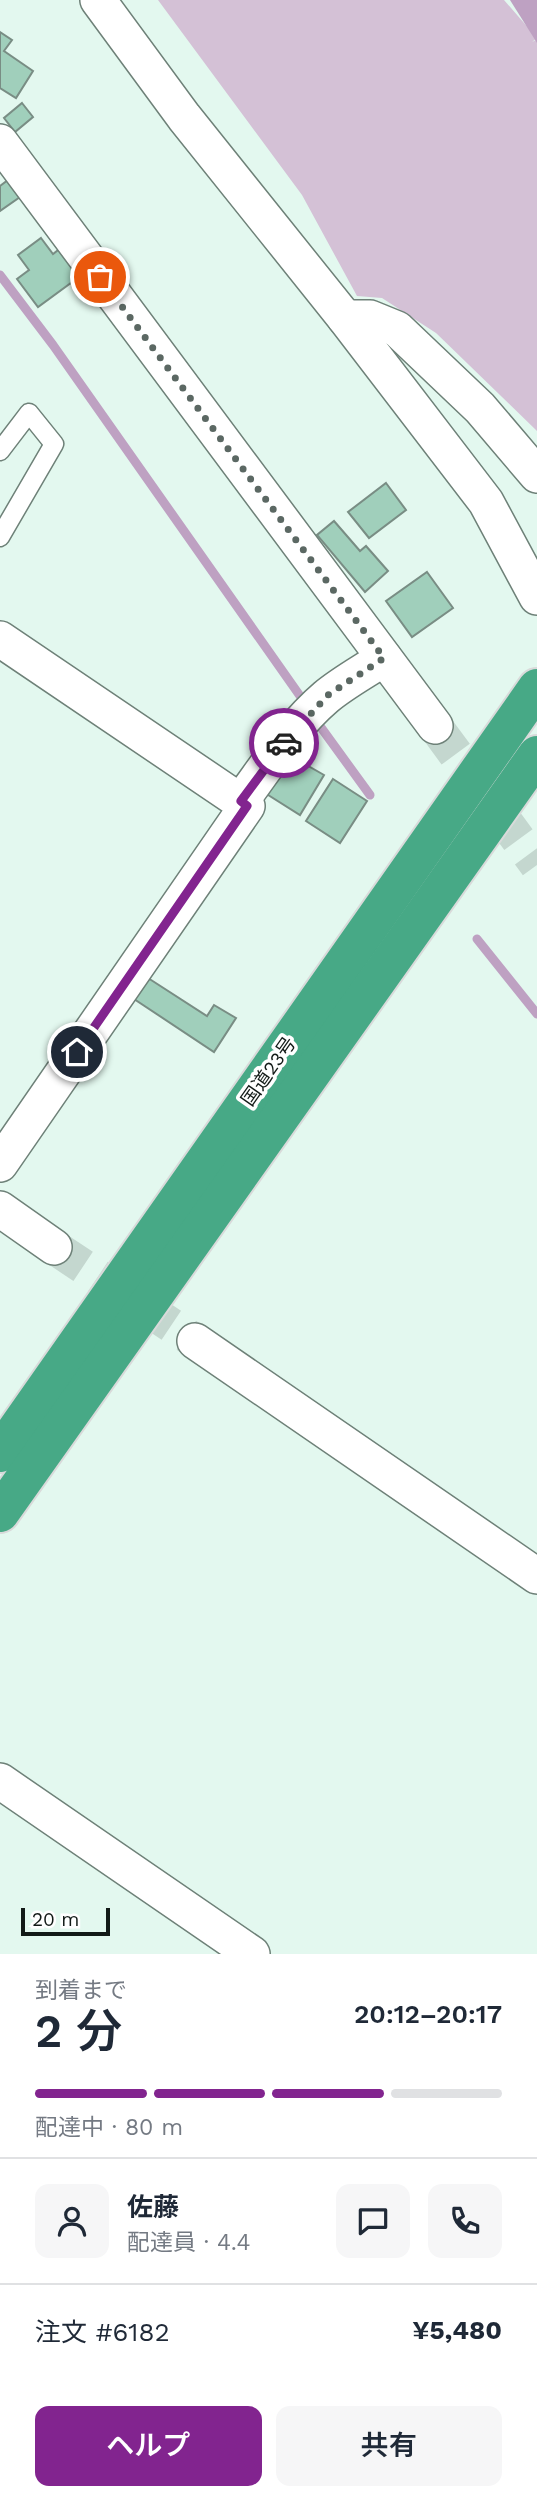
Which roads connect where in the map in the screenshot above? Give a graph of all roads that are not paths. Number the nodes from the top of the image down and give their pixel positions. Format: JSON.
{"nodes":[{"id":1,"x":98,"y":0,"type":"edge"},
{"id":2,"x":0,"y":142,"type":"edge"},
{"id":3,"x":345,"y":318,"type":"junction"},
{"id":4,"x":0,"y":451,"type":"edge"},
{"id":5,"x":537,"y":475,"type":"edge"},
{"id":6,"x":0,"y":537,"type":"edge"},
{"id":7,"x":537,"y":597,"type":"edge"},
{"id":8,"x":0,"y":639,"type":"edge"},
{"id":9,"x":384,"y":658,"type":"junction"},
{"id":10,"x":537,"y":688,"type":"edge"},
{"id":11,"x":435,"y":726,"type":"tunnel mouth"},
{"id":12,"x":537,"y":755,"type":"edge"},
{"id":13,"x":241,"y":801,"type":"junction"},
{"id":14,"x":0,"y":1164,"type":"edge"},
{"id":15,"x":0,"y":1209,"type":"edge"},
{"id":16,"x":54,"y":1247,"type":"tunnel mouth"},
{"id":17,"x":195,"y":1341,"type":"tunnel mouth"},
{"id":18,"x":0,"y":1453,"type":"edge"},
{"id":19,"x":0,"y":1513,"type":"edge"},
{"id":20,"x":537,"y":1576,"type":"edge"},
{"id":21,"x":0,"y":1781,"type":"edge"},
{"id":22,"x":252,"y":1954,"type":"edge"}],
"edges":[{"from":1,"to":3,"type":"street"},
{"from":2,"to":9,"type":"street"},
{"from":3,"to":5,"type":"street"},
{"from":3,"to":7,"type":"street"},
{"from":4,"to":6,"type":"lane"},
{"from":8,"to":13,"type":"street"},
{"from":9,"to":11,"type":"street"},
{"from":9,"to":13,"type":"street"},
{"from":10,"to":18,"type":"highway","name":"国道23号"},
{"from":12,"to":19,"type":"highway","name":"国道23号"},
{"from":13,"to":14,"type":"street"},
{"from":15,"to":16,"type":"street"},
{"from":17,"to":20,"type":"street"},
{"from":21,"to":22,"type":"street"}]}
